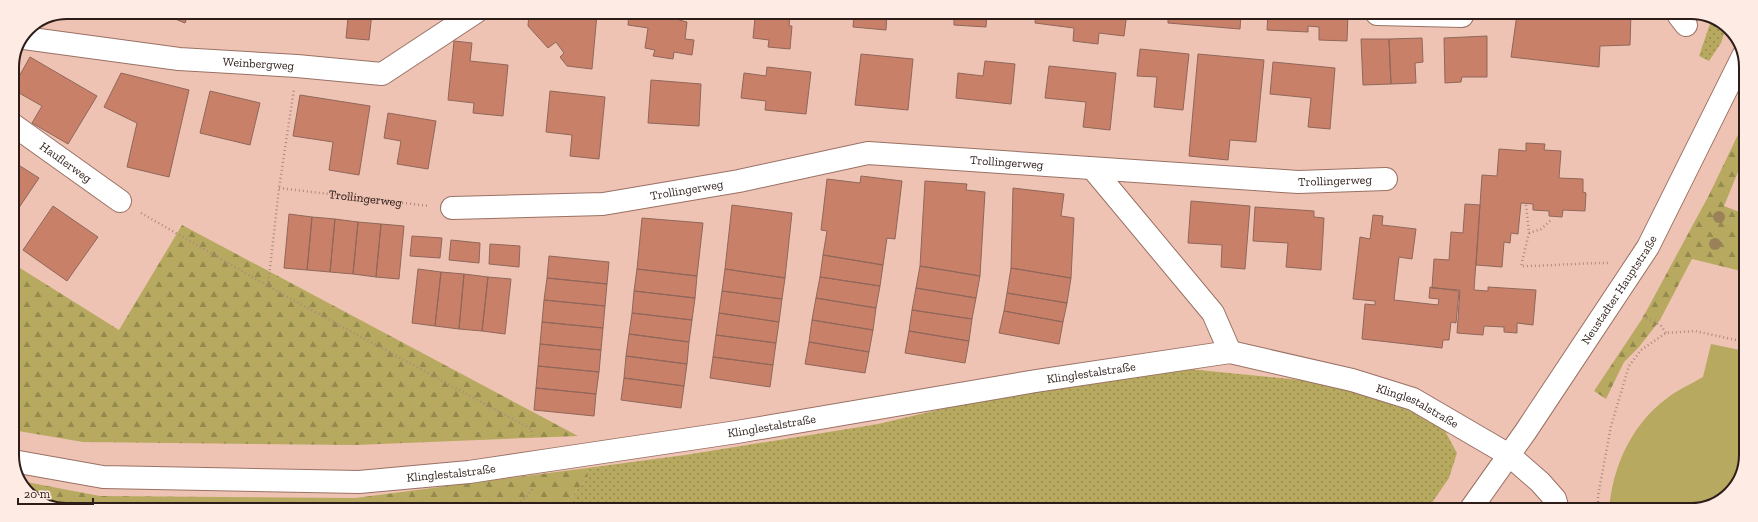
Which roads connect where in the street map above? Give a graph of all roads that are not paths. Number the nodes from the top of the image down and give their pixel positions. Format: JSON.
{"nodes":[{"id":1,"x":465,"y":19,"type":"edge"},
{"id":2,"x":29,"y":39,"type":"edge"},
{"id":3,"x":1739,"y":64,"type":"edge"},
{"id":4,"x":19,"y":129,"type":"edge"},
{"id":5,"x":1093,"y":169,"type":"junction"},
{"id":6,"x":1386,"y":179,"type":"dead end"},
{"id":7,"x":120,"y":200,"type":"road end"},
{"id":8,"x":452,"y":208,"type":"road end"},
{"id":9,"x":1230,"y":352,"type":"junction"},
{"id":10,"x":1509,"y":455,"type":"junction"},
{"id":11,"x":20,"y":461,"type":"edge"},
{"id":12,"x":1475,"y":503,"type":"edge"},
{"id":13,"x":1555,"y":503,"type":"edge"}],
"edges":[{"from":1,"to":2,"type":"street","name":"Weinbergweg"},
{"from":3,"to":10,"type":"street","name":"Neustadter Hauptstraße"},
{"from":4,"to":7,"type":"street","name":"Hauflerweg"},
{"from":5,"to":6,"type":"street","name":"Trollingerweg"},
{"from":5,"to":8,"type":"street","name":"Trollingerweg"},
{"from":5,"to":9,"type":"street"},
{"from":9,"to":10,"type":"street","name":"Klinglestalstraße"},
{"from":9,"to":11,"type":"street","name":"Klinglestalstraße"},
{"from":10,"to":12,"type":"street","name":"Neustadter Hauptstraße"},
{"from":10,"to":13,"type":"street","name":"Klinglestalstraße"}]}
